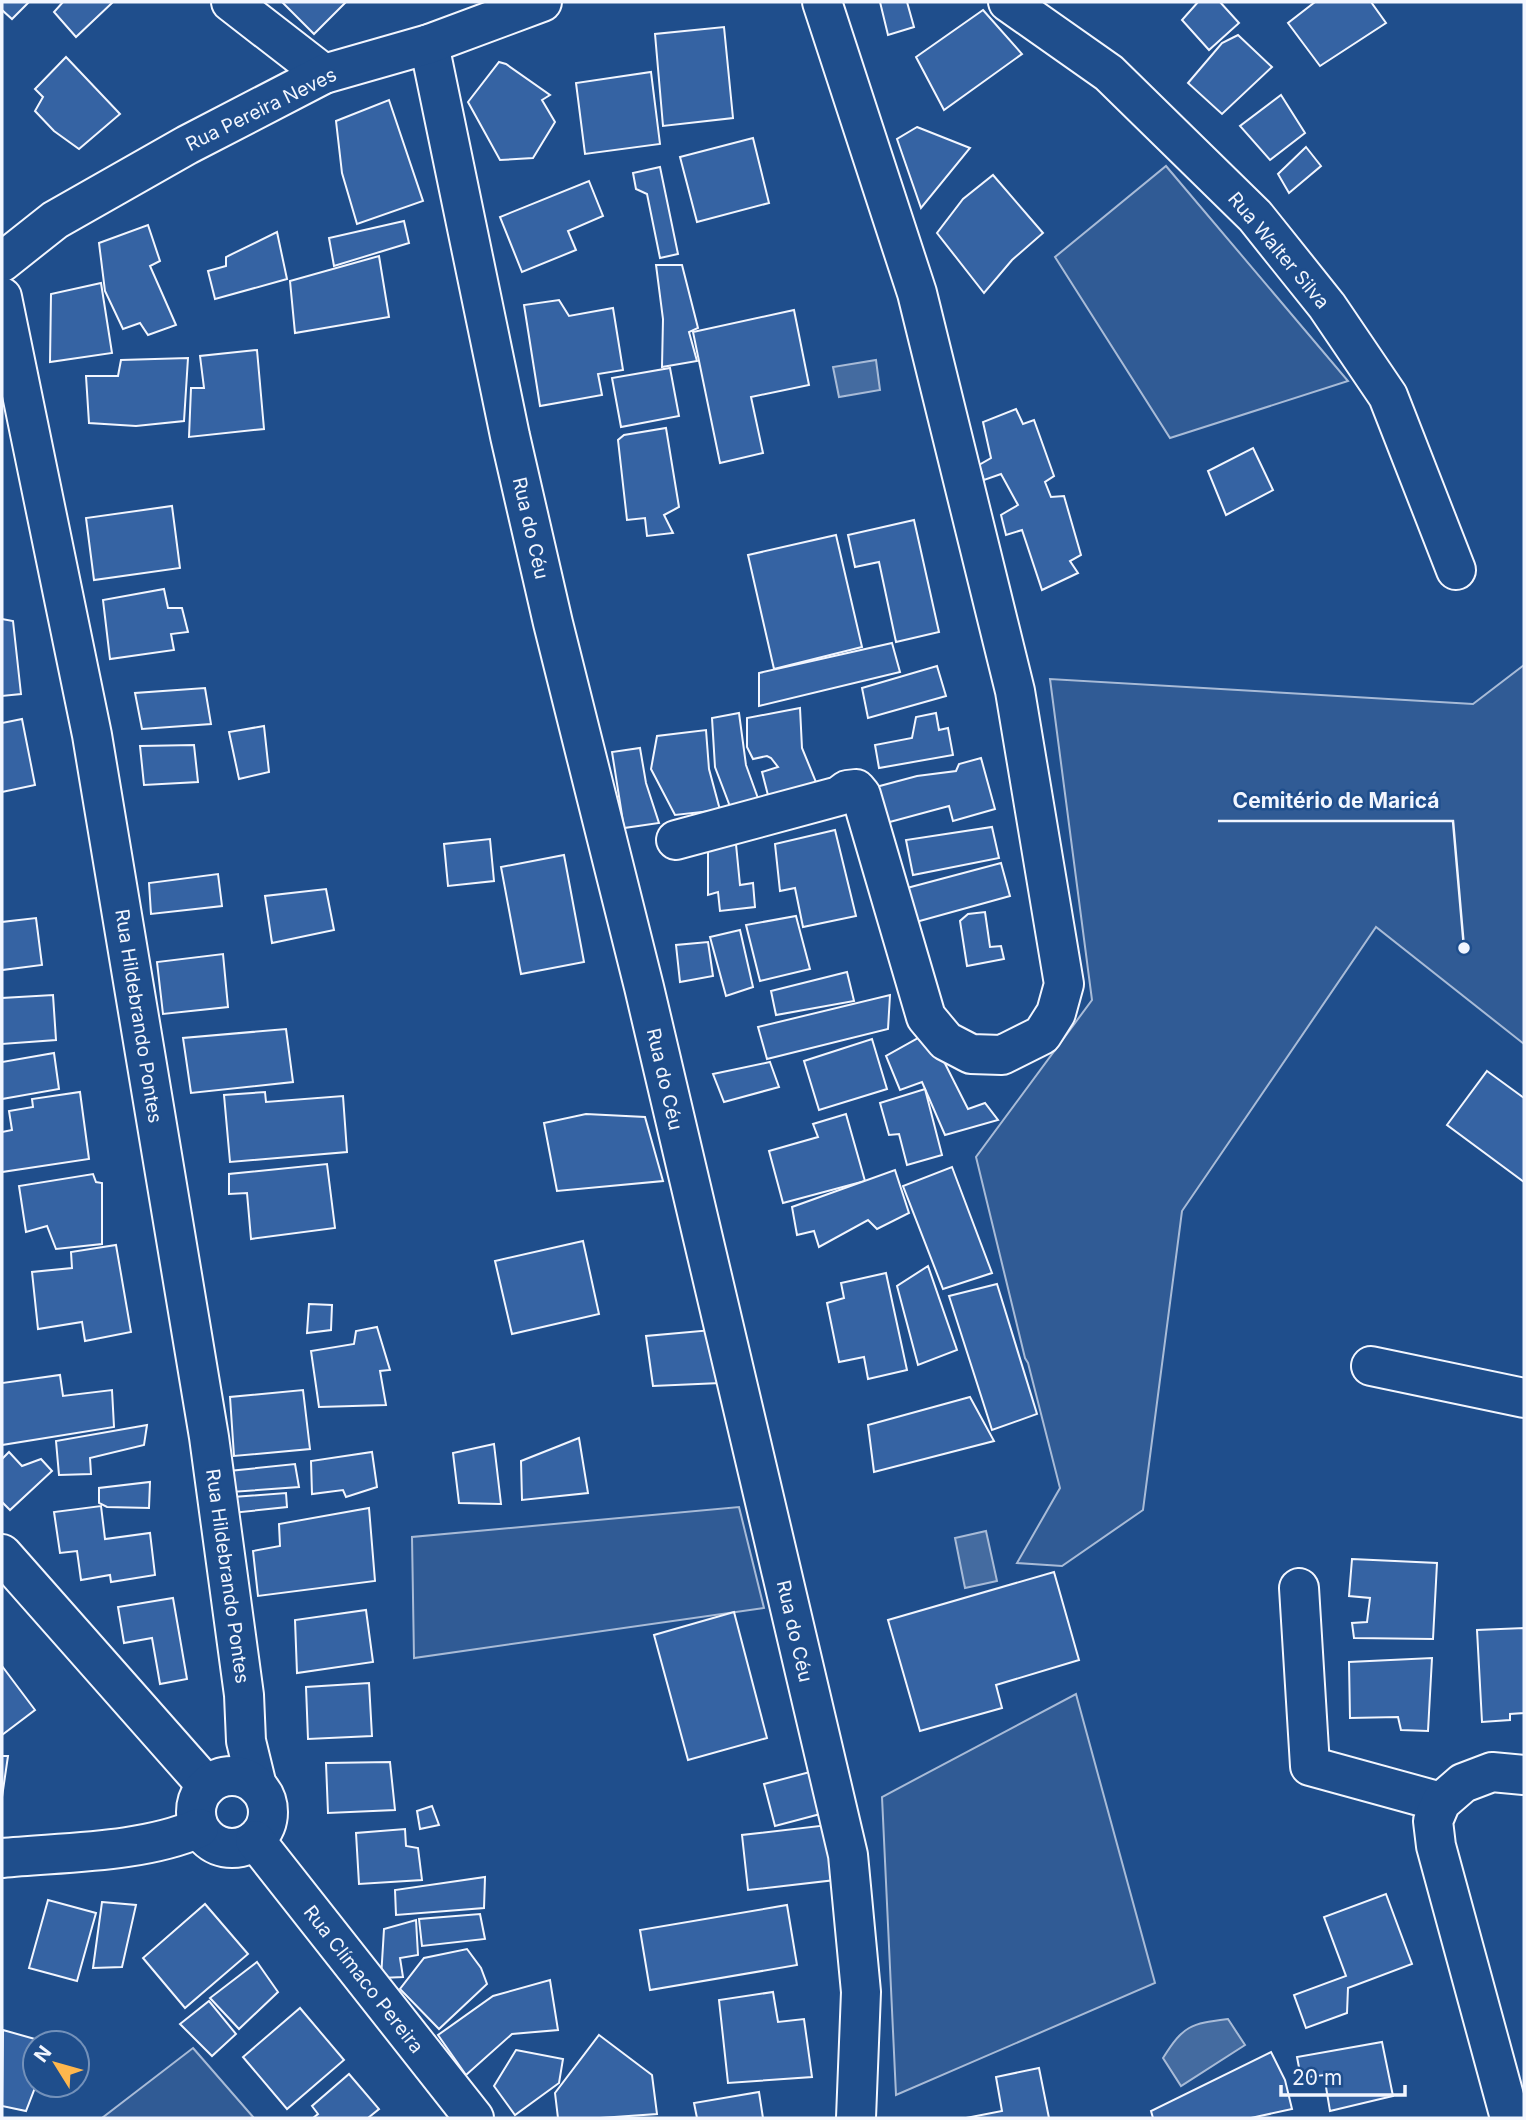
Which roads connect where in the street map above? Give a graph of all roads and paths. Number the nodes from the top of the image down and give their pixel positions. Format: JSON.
{"nodes":[{"id":1,"x":231,"y":2,"type":"edge"},
{"id":2,"x":542,"y":2,"type":"edge"},
{"id":3,"x":822,"y":2,"type":"edge"},
{"id":4,"x":1009,"y":2,"type":"edge"},
{"id":5,"x":429,"y":44,"type":"junction"},
{"id":6,"x":324,"y":74,"type":"junction"},
{"id":7,"x":2,"y":262,"type":"edge"},
{"id":8,"x":2,"y":297,"type":"edge"},
{"id":9,"x":1456,"y":570,"type":"dead end"},
{"id":10,"x":676,"y":840,"type":"dead end"},
{"id":11,"x":1371,"y":1366,"type":"dead end"},
{"id":12,"x":1524,"y":1398,"type":"edge"},
{"id":13,"x":2,"y":1554,"type":"edge"},
{"id":14,"x":1300,"y":1588,"type":"dead end"},
{"id":15,"x":1524,"y":1775,"type":"edge"},
{"id":16,"x":231,"y":1783,"type":"junction"},
{"id":17,"x":1441,"y":1802,"type":"junction"},
{"id":18,"x":199,"y":1828,"type":"junction"},
{"id":19,"x":255,"y":1840,"type":"junction"},
{"id":20,"x":2,"y":1858,"type":"edge"},
{"id":21,"x":474,"y":2118,"type":"edge"},
{"id":22,"x":856,"y":2118,"type":"edge"},
{"id":23,"x":1510,"y":2118,"type":"edge"}],
"edges":[{"from":1,"to":6,"type":"street"},
{"from":2,"to":5,"type":"street","name":"Rua Pereira Neves"},
{"from":3,"to":10,"type":"street"},
{"from":4,"to":9,"type":"street","name":"Rua Walter Silva"},
{"from":5,"to":6,"type":"street","name":"Rua Pereira Neves"},
{"from":5,"to":22,"type":"street","name":"Rua do Céu"},
{"from":6,"to":7,"type":"street","name":"Rua Pereira Neves"},
{"from":8,"to":16,"type":"street","name":"Rua Hildebrando Pontes"},
{"from":11,"to":12,"type":"street"},
{"from":13,"to":16,"type":"street"},
{"from":14,"to":17,"type":"street"},
{"from":15,"to":17,"type":"street"},
{"from":16,"to":18,"type":"street"},
{"from":16,"to":19,"type":"street"},
{"from":17,"to":23,"type":"street"},
{"from":18,"to":19,"type":"street"},
{"from":18,"to":20,"type":"street"},
{"from":19,"to":21,"type":"street","name":"Rua Clímaco Pereira"}]}
